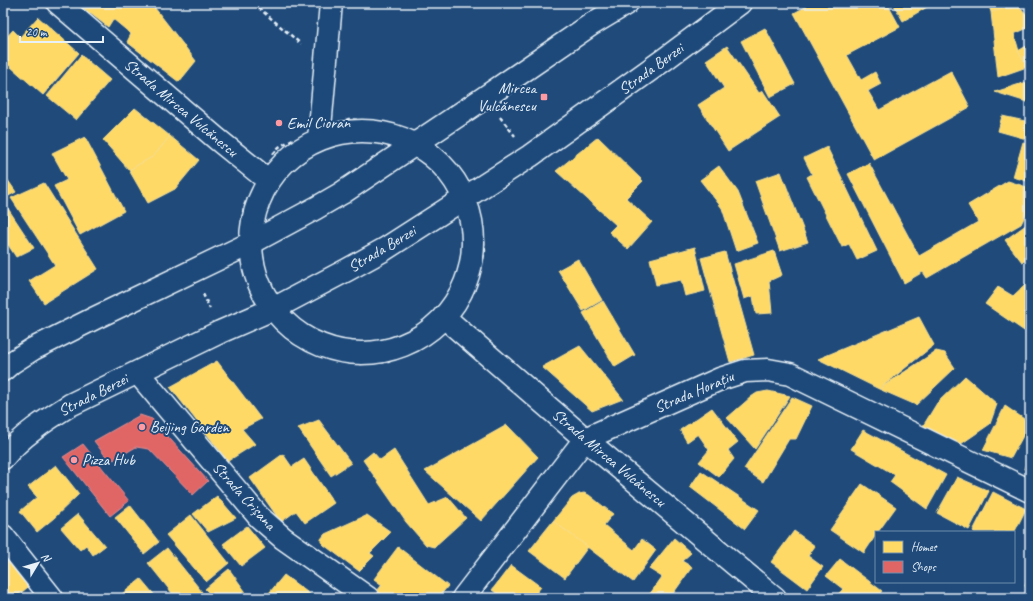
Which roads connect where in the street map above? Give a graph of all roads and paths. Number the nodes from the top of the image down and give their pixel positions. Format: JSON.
{"nodes":[{"id":1,"x":58,"y":3,"type":"edge"},
{"id":2,"x":253,"y":3,"type":"edge"},
{"id":3,"x":331,"y":3,"type":"edge"},
{"id":4,"x":627,"y":3,"type":"edge"},
{"id":5,"x":740,"y":3,"type":"edge"},
{"id":6,"x":326,"y":66,"type":"junction"},
{"id":7,"x":484,"y":98,"type":"junction"},
{"id":8,"x":319,"y":139,"type":"junction"},
{"id":9,"x":414,"y":144,"type":"junction"},
{"id":10,"x":530,"y":156,"type":"junction"},
{"id":11,"x":269,"y":181,"type":"junction"},
{"id":12,"x":471,"y":194,"type":"junction"},
{"id":13,"x":250,"y":243,"type":"junction"},
{"id":14,"x":193,"y":271,"type":"junction"},
{"id":15,"x":268,"y":310,"type":"junction"},
{"id":16,"x":448,"y":321,"type":"junction"},
{"id":17,"x":220,"y":332,"type":"junction"},
{"id":18,"x":6,"y":362,"type":"edge"},
{"id":19,"x":138,"y":372,"type":"junction"},
{"id":20,"x":586,"y":439,"type":"junction"},
{"id":21,"x":3,"y":458,"type":"edge"},
{"id":22,"x":1030,"y":491,"type":"edge"},
{"id":23,"x":3,"y":536,"type":"edge"},
{"id":24,"x":52,"y":598,"type":"edge"},
{"id":25,"x":368,"y":598,"type":"edge"},
{"id":26,"x":463,"y":598,"type":"edge"},
{"id":27,"x":775,"y":598,"type":"edge"}],
"edges":[{"from":1,"to":11,"type":"main road","name":"Strada Mircea Vulcănescu"},
{"from":2,"to":6,"type":"path"},
{"from":3,"to":6,"type":"main road"},
{"from":4,"to":7,"type":"main road"},
{"from":5,"to":10,"type":"main road","name":"Strada Berzei"},
{"from":6,"to":8,"type":"main road"},
{"from":7,"to":9,"type":"main road"},
{"from":7,"to":10,"type":"path"},
{"from":8,"to":9,"type":"main road"},
{"from":8,"to":11,"type":"main road"},
{"from":9,"to":12,"type":"main road"},
{"from":9,"to":13,"type":"main road"},
{"from":10,"to":12,"type":"main road","name":"Strada Berzei"},
{"from":11,"to":13,"type":"main road"},
{"from":12,"to":15,"type":"main road","name":"Strada Berzei"},
{"from":12,"to":16,"type":"main road"},
{"from":12,"to":16,"type":"path"},
{"from":13,"to":14,"type":"main road"},
{"from":13,"to":15,"type":"main road"},
{"from":14,"to":17,"type":"path"},
{"from":14,"to":18,"type":"main road"},
{"from":15,"to":16,"type":"main road"},
{"from":15,"to":16,"type":"path"},
{"from":15,"to":17,"type":"main road","name":"Strada Berzei"},
{"from":16,"to":20,"type":"main road","name":"Strada Mircea Vulcănescu"},
{"from":17,"to":19,"type":"main road","name":"Strada Berzei"},
{"from":19,"to":21,"type":"main road","name":"Strada Berzei"},
{"from":19,"to":25,"type":"main road","name":"Strada Crișana"},
{"from":20,"to":22,"type":"main road","name":"Strada Horațiu"},
{"from":20,"to":26,"type":"main road","name":"Strada Horațiu"},
{"from":20,"to":27,"type":"main road","name":"Strada Mircea Vulcănescu"},
{"from":23,"to":24,"type":"main road"}]}
